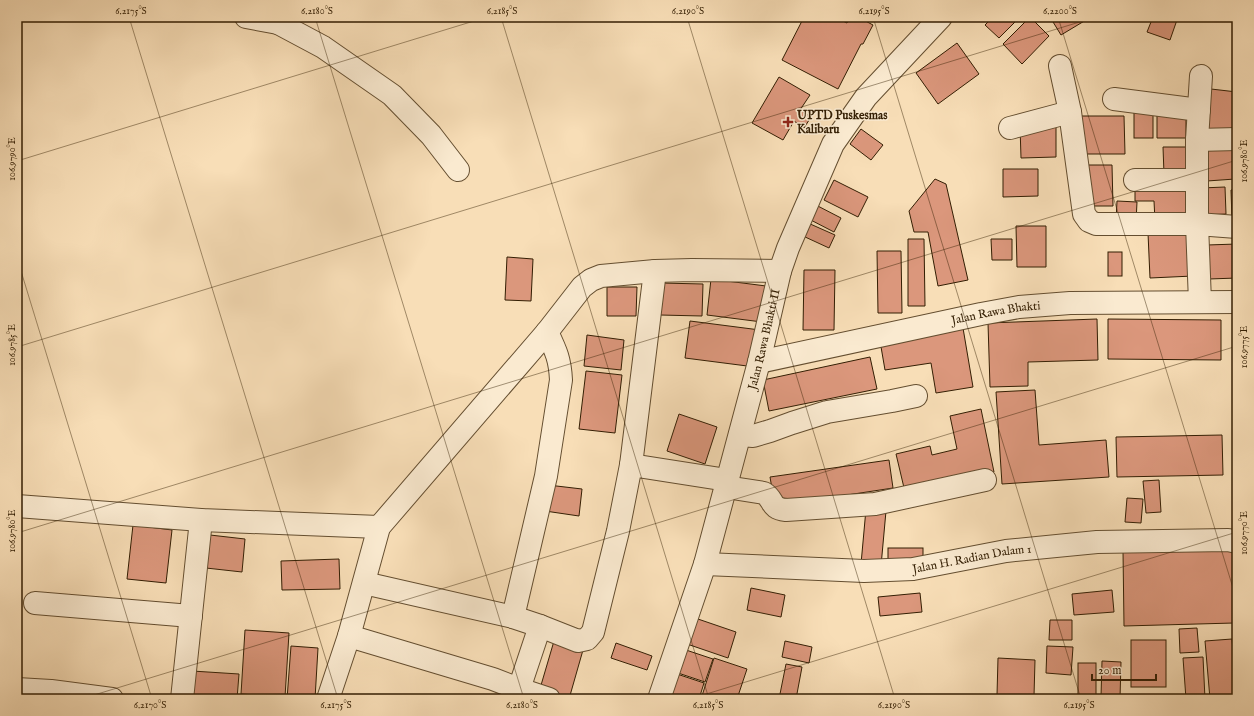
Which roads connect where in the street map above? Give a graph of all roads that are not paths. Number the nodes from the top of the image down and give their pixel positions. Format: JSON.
{"nodes":[{"id":1,"x":246,"y":17,"type":"edge"},
{"id":2,"x":941,"y":17,"type":"edge"},
{"id":3,"x":278,"y":20,"type":"edge"},
{"id":4,"x":1060,"y":66,"type":"dead end"},
{"id":5,"x":1201,"y":76,"type":"dead end"},
{"id":6,"x":1114,"y":99,"type":"dead end"},
{"id":7,"x":1199,"y":110,"type":"junction"},
{"id":8,"x":1070,"y":112,"type":"junction"},
{"id":9,"x":1010,"y":128,"type":"dead end"},
{"id":10,"x":1237,"y":139,"type":"edge"},
{"id":11,"x":1197,"y":140,"type":"junction"},
{"id":12,"x":458,"y":170,"type":"dead end"},
{"id":13,"x":1135,"y":180,"type":"dead end"},
{"id":14,"x":1197,"y":180,"type":"junction"},
{"id":15,"x":1197,"y":224,"type":"junction"},
{"id":16,"x":1237,"y":227,"type":"edge"},
{"id":17,"x":783,"y":261,"type":"junction"},
{"id":18,"x":655,"y":271,"type":"junction"},
{"id":19,"x":1200,"y":302,"type":"junction"},
{"id":20,"x":1237,"y":302,"type":"edge"},
{"id":21,"x":547,"y":332,"type":"junction"},
{"id":22,"x":759,"y":362,"type":"junction"},
{"id":23,"x":916,"y":396,"type":"dead end"},
{"id":24,"x":740,"y":435,"type":"junction"},
{"id":25,"x":631,"y":465,"type":"junction"},
{"id":26,"x":985,"y":480,"type":"dead end"},
{"id":27,"x":727,"y":483,"type":"junction"},
{"id":28,"x":17,"y":506,"type":"edge"},
{"id":29,"x":201,"y":520,"type":"junction"},
{"id":30,"x":380,"y":527,"type":"junction"},
{"id":31,"x":1237,"y":542,"type":"edge"},
{"id":32,"x":705,"y":564,"type":"junction"},
{"id":33,"x":364,"y":583,"type":"junction"},
{"id":34,"x":35,"y":604,"type":"dead end"},
{"id":35,"x":191,"y":616,"type":"junction"},
{"id":36,"x":513,"y":617,"type":"junction"},
{"id":37,"x":540,"y":626,"type":"junction"},
{"id":38,"x":349,"y":636,"type":"junction"},
{"id":39,"x":17,"y":689,"type":"edge"},
{"id":40,"x":519,"y":689,"type":"junction"},
{"id":41,"x":112,"y":699,"type":"edge"},
{"id":42,"x":182,"y":699,"type":"edge"},
{"id":43,"x":328,"y":699,"type":"edge"},
{"id":44,"x":549,"y":699,"type":"edge"},
{"id":45,"x":659,"y":699,"type":"edge"}],
"edges":[{"from":1,"to":3,"type":"street"},
{"from":2,"to":17,"type":"street","name":"Jalan Rawa Bhakti II"},
{"from":3,"to":12,"type":"street"},
{"from":4,"to":8,"type":"street"},
{"from":5,"to":7,"type":"street"},
{"from":6,"to":7,"type":"street"},
{"from":7,"to":11,"type":"street"},
{"from":8,"to":9,"type":"street"},
{"from":8,"to":15,"type":"street"},
{"from":10,"to":11,"type":"street"},
{"from":11,"to":14,"type":"street"},
{"from":13,"to":14,"type":"street"},
{"from":14,"to":15,"type":"street"},
{"from":15,"to":16,"type":"street"},
{"from":15,"to":19,"type":"street"},
{"from":17,"to":18,"type":"street"},
{"from":17,"to":22,"type":"street","name":"Jalan Rawa Bhakti II"},
{"from":18,"to":21,"type":"street"},
{"from":18,"to":25,"type":"street"},
{"from":19,"to":20,"type":"street","name":"Jalan Rawa Bhakti"},
{"from":19,"to":22,"type":"street","name":"Jalan Rawa Bhakti"},
{"from":21,"to":30,"type":"street"},
{"from":21,"to":36,"type":"street"},
{"from":22,"to":24,"type":"street","name":"Jalan Rawa Bhakti II"},
{"from":23,"to":24,"type":"street"},
{"from":24,"to":27,"type":"street","name":"Jalan Rawa Bhakti II"},
{"from":25,"to":27,"type":"street"},
{"from":25,"to":37,"type":"street"},
{"from":26,"to":27,"type":"street"},
{"from":27,"to":32,"type":"street","name":"Jalan Rawa Bhakti II"},
{"from":28,"to":29,"type":"street"},
{"from":29,"to":30,"type":"street"},
{"from":29,"to":35,"type":"street"},
{"from":30,"to":33,"type":"street"},
{"from":31,"to":32,"type":"street","name":"Jalan H. Radian Dalam 1"},
{"from":32,"to":45,"type":"street","name":"Jalan Rawa Bhakti II"},
{"from":33,"to":36,"type":"street"},
{"from":33,"to":38,"type":"street"},
{"from":34,"to":35,"type":"street"},
{"from":35,"to":42,"type":"street"},
{"from":36,"to":37,"type":"street"},
{"from":37,"to":40,"type":"street"},
{"from":38,"to":40,"type":"street"},
{"from":38,"to":43,"type":"street"},
{"from":39,"to":41,"type":"street"},
{"from":40,"to":44,"type":"street"}]}
